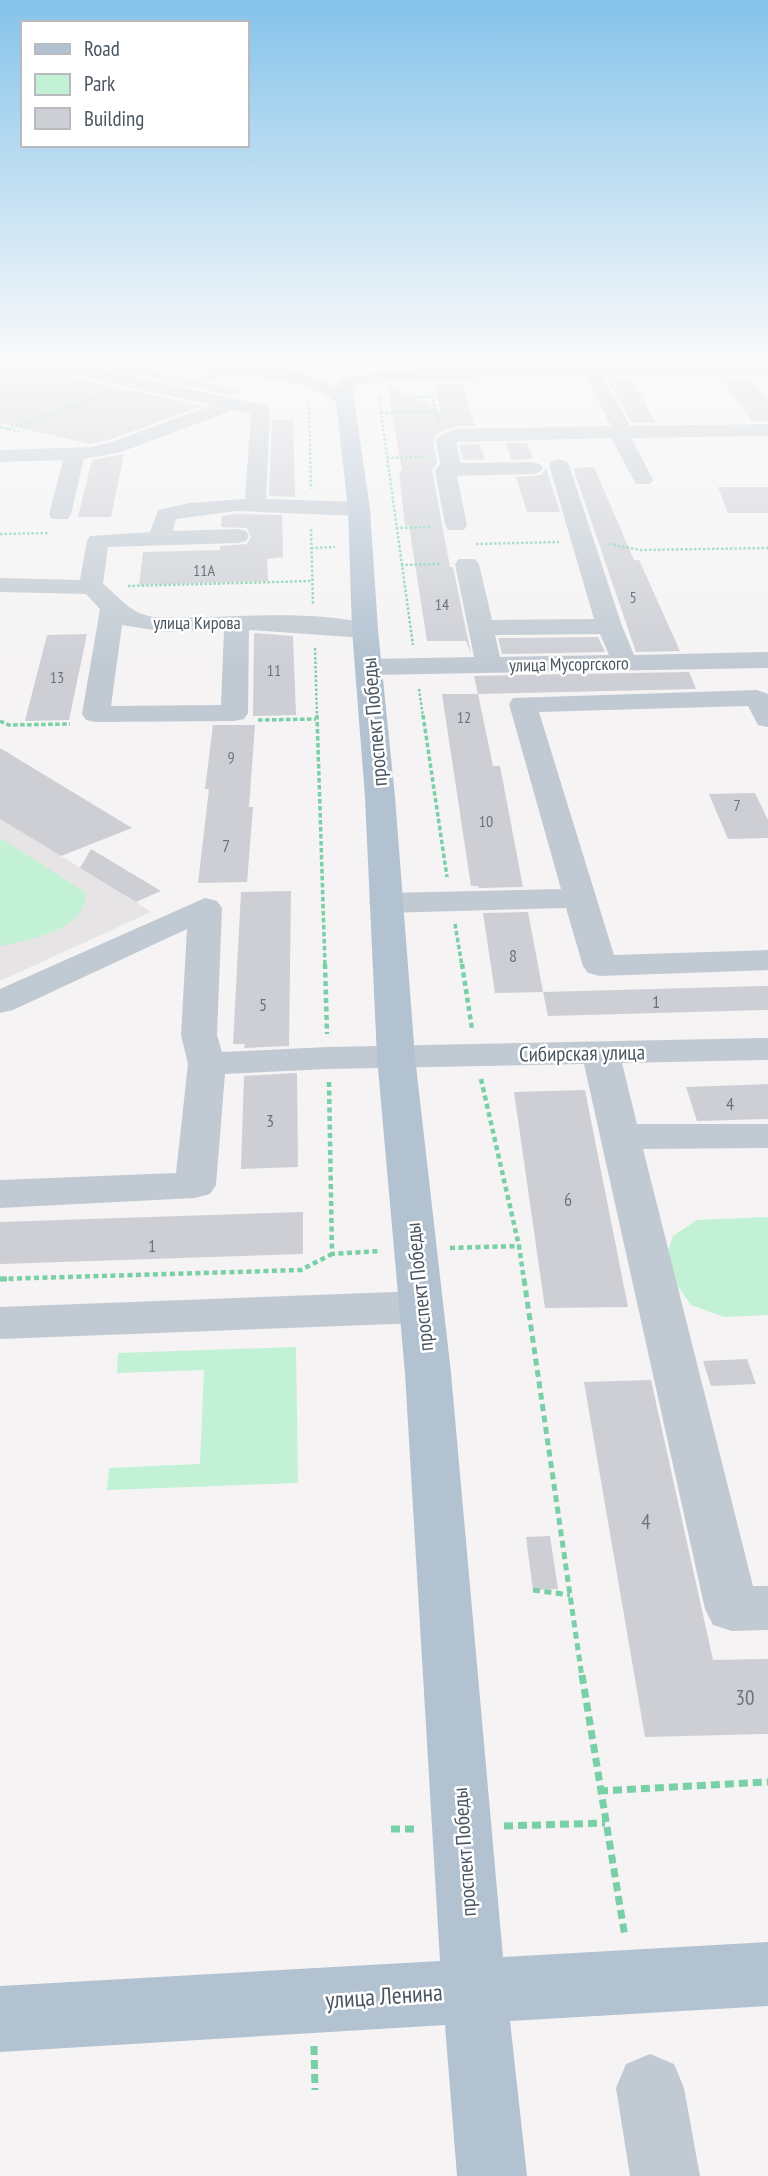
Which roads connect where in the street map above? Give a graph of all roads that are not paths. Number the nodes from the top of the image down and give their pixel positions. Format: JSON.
{"nodes":[{"id":1,"x":73,"y":463,"type":"edge"},
{"id":2,"x":258,"y":463,"type":"edge"},
{"id":3,"x":352,"y":463,"type":"edge"},
{"id":4,"x":447,"y":463,"type":"joint"},
{"id":5,"x":634,"y":463,"type":"edge"},
{"id":6,"x":559,"y":465,"type":"dead end"},
{"id":7,"x":533,"y":468,"type":"dead end"},
{"id":8,"x":643,"y":480,"type":"dead end"},
{"id":9,"x":255,"y":505,"type":"junction"},
{"id":10,"x":359,"y":509,"type":"junction"},
{"id":11,"x":60,"y":514,"type":"dead end"},
{"id":12,"x":456,"y":525,"type":"dead end"},
{"id":13,"x":238,"y":536,"type":"dead end"},
{"id":14,"x":160,"y":538,"type":"junction"},
{"id":15,"x":471,"y":554,"type":"road end"},
{"id":16,"x":2,"y":585,"type":"edge"},
{"id":17,"x":103,"y":599,"type":"junction"},
{"id":18,"x":237,"y":622,"type":"junction"},
{"id":19,"x":610,"y":626,"type":"junction"},
{"id":20,"x":481,"y":628,"type":"junction"},
{"id":21,"x":365,"y":630,"type":"junction"},
{"id":22,"x":737,"y":660,"type":"junction"},
{"id":23,"x":768,"y":660,"type":"edge"},
{"id":24,"x":625,"y":663,"type":"junction"},
{"id":25,"x":489,"y":665,"type":"junction"},
{"id":26,"x":370,"y":667,"type":"junction"},
{"id":27,"x":762,"y":708,"type":"edge"},
{"id":28,"x":580,"y":898,"type":"junction"},
{"id":29,"x":386,"y":902,"type":"junction"},
{"id":30,"x":768,"y":960,"type":"edge"},
{"id":31,"x":0,"y":1002,"type":"edge"},
{"id":32,"x":768,"y":1049,"type":"edge"},
{"id":33,"x":600,"y":1052,"type":"junction"},
{"id":34,"x":396,"y":1057,"type":"junction"},
{"id":35,"x":206,"y":1064,"type":"junction"},
{"id":36,"x":768,"y":1136,"type":"edge"},
{"id":37,"x":620,"y":1137,"type":"junction"},
{"id":38,"x":0,"y":1194,"type":"edge"},
{"id":39,"x":420,"y":1307,"type":"junction"},
{"id":40,"x":0,"y":1322,"type":"edge"},
{"id":41,"x":768,"y":1608,"type":"edge"},
{"id":42,"x":768,"y":1975,"type":"edge"},
{"id":43,"x":474,"y":1990,"type":"junction"},
{"id":44,"x":0,"y":2020,"type":"edge"},
{"id":45,"x":650,"y":2088,"type":"dead end"},
{"id":46,"x":492,"y":2176,"type":"edge"},
{"id":47,"x":664,"y":2176,"type":"edge"}],
"edges":[{"from":1,"to":11,"type":"street"},
{"from":2,"to":9,"type":"street"},
{"from":3,"to":10,"type":"main road","name":"проспект Победы"},
{"from":4,"to":7,"type":"street"},
{"from":4,"to":12,"type":"street"},
{"from":5,"to":8,"type":"street"},
{"from":6,"to":19,"type":"street"},
{"from":9,"to":10,"type":"street"},
{"from":9,"to":14,"type":"street"},
{"from":10,"to":21,"type":"main road","name":"проспект Победы"},
{"from":13,"to":14,"type":"street"},
{"from":14,"to":17,"type":"street"},
{"from":15,"to":20,"type":"street"},
{"from":16,"to":17,"type":"street","name":"улица Кирова"},
{"from":17,"to":18,"type":"street","name":"улица Кирова"},
{"from":17,"to":18,"type":"street"},
{"from":18,"to":21,"type":"street","name":"улица Кирова"},
{"from":19,"to":20,"type":"street"},
{"from":19,"to":24,"type":"street"},
{"from":20,"to":25,"type":"street"},
{"from":21,"to":26,"type":"main road","name":"проспект Победы"},
{"from":22,"to":23,"type":"street","name":"улица Мусоргского"},
{"from":22,"to":24,"type":"street","name":"улица Мусоргского"},
{"from":22,"to":27,"type":"street"},
{"from":24,"to":25,"type":"street","name":"улица Мусоргского"},
{"from":25,"to":26,"type":"street","name":"улица Мусоргского"},
{"from":26,"to":29,"type":"main road","name":"проспект Победы"},
{"from":27,"to":28,"type":"street"},
{"from":28,"to":29,"type":"street"},
{"from":28,"to":30,"type":"street"},
{"from":29,"to":34,"type":"main road","name":"проспект Победы"},
{"from":31,"to":35,"type":"street"},
{"from":32,"to":33,"type":"street","name":"Сибирская улица"},
{"from":33,"to":34,"type":"street","name":"Сибирская улица"},
{"from":33,"to":37,"type":"street"},
{"from":34,"to":35,"type":"street","name":"Сибирская улица"},
{"from":34,"to":39,"type":"main road","name":"проспект Победы"},
{"from":35,"to":38,"type":"street"},
{"from":36,"to":37,"type":"street"},
{"from":37,"to":41,"type":"street"},
{"from":39,"to":40,"type":"street"},
{"from":39,"to":43,"type":"main road","name":"проспект Победы"},
{"from":42,"to":43,"type":"main road","name":"улица Ленина"},
{"from":43,"to":44,"type":"main road","name":"улица Ленина"},
{"from":43,"to":46,"type":"main road","name":"проспект Победы"},
{"from":45,"to":47,"type":"street"}]}
